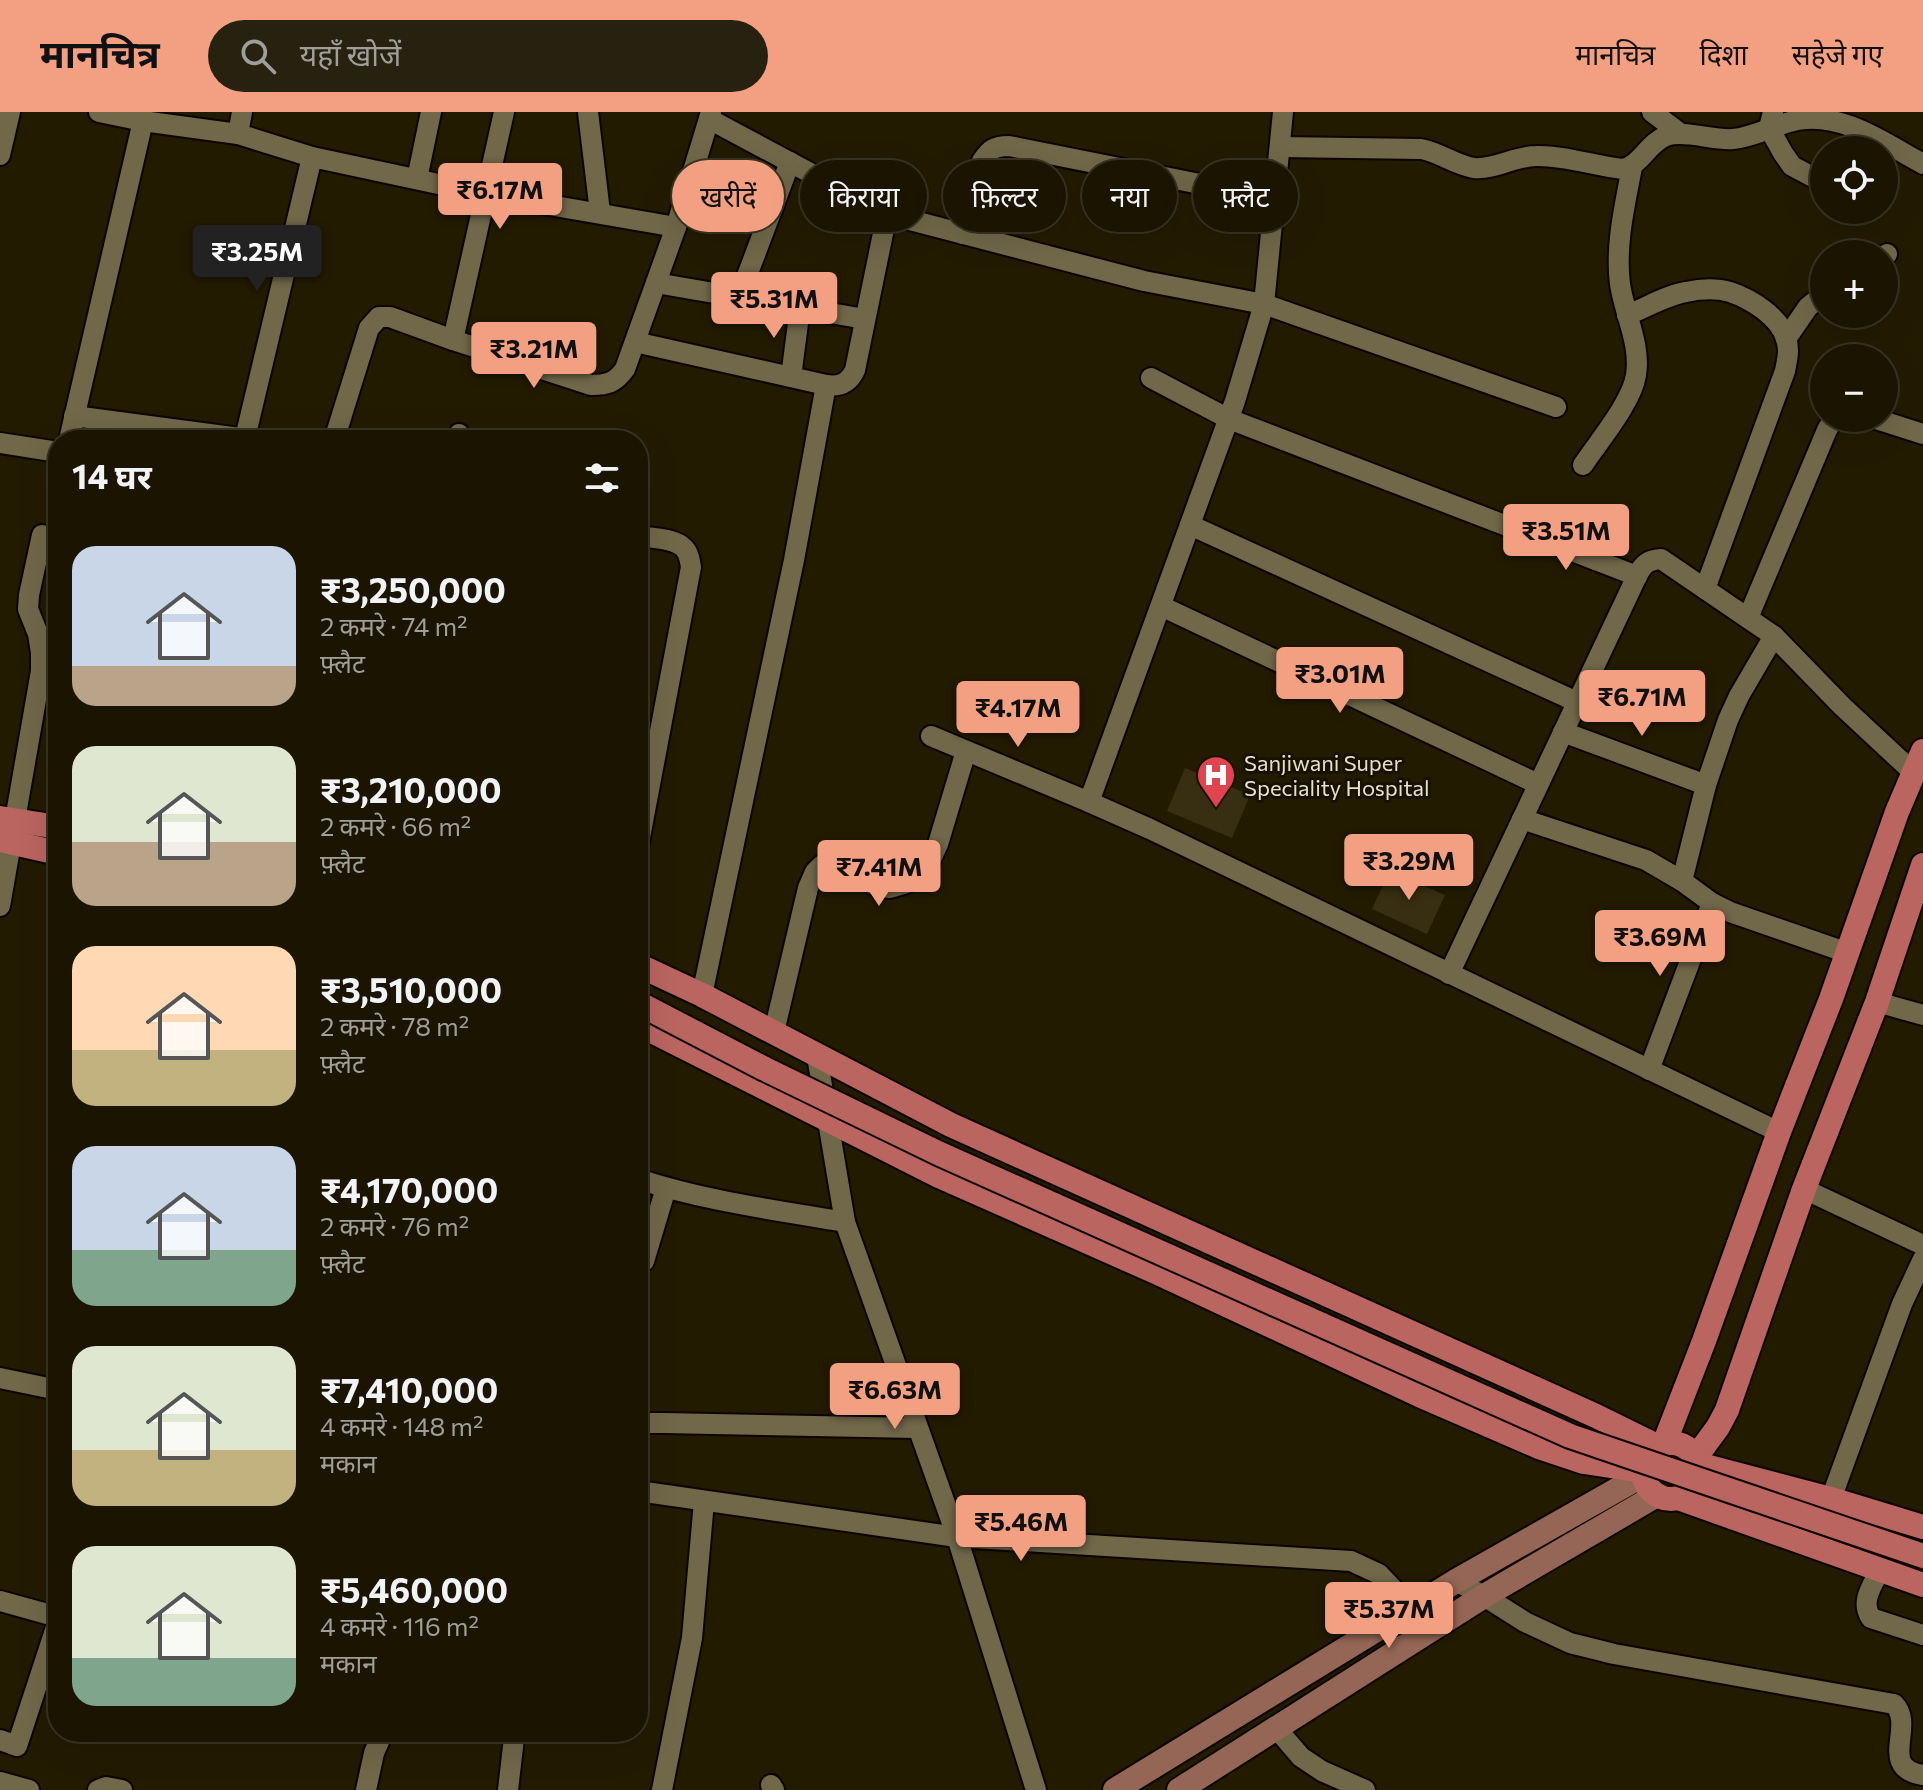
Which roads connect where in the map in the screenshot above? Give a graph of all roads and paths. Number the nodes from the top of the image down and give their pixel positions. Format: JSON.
{"nodes":[{"id":1,"x":10,"y":112,"type":"edge"},
{"id":2,"x":99,"y":112,"type":"edge"},
{"id":3,"x":242,"y":112,"type":"edge"},
{"id":4,"x":431,"y":112,"type":"edge"},
{"id":5,"x":504,"y":112,"type":"edge"},
{"id":6,"x":588,"y":112,"type":"edge"},
{"id":7,"x":1283,"y":112,"type":"edge"},
{"id":8,"x":1652,"y":112,"type":"edge"},
{"id":9,"x":710,"y":116,"type":"edge"},
{"id":10,"x":1771,"y":120,"type":"edge"},
{"id":11,"x":143,"y":121,"type":"junction"},
{"id":12,"x":238,"y":134,"type":"junction"},
{"id":13,"x":1681,"y":134,"type":"junction"},
{"id":14,"x":1280,"y":147,"type":"junction"},
{"id":15,"x":0,"y":155,"type":"edge"},
{"id":16,"x":312,"y":157,"type":"junction"},
{"id":17,"x":697,"y":160,"type":"edge"},
{"id":18,"x":1279,"y":160,"type":"edge"},
{"id":19,"x":790,"y":162,"type":"junction"},
{"id":20,"x":1923,"y":164,"type":"edge"},
{"id":21,"x":800,"y":167,"type":"edge"},
{"id":22,"x":1632,"y":167,"type":"junction"},
{"id":23,"x":1810,"y":176,"type":"edge"},
{"id":24,"x":417,"y":179,"type":"junction"},
{"id":25,"x":1193,"y":183,"type":"edge"},
{"id":26,"x":485,"y":194,"type":"junction"},
{"id":27,"x":600,"y":212,"type":"junction"},
{"id":28,"x":927,"y":225,"type":"edge"},
{"id":29,"x":672,"y":226,"type":"edge"},
{"id":30,"x":674,"y":232,"type":"edge"},
{"id":31,"x":883,"y":232,"type":"edge"},
{"id":32,"x":1272,"y":232,"type":"edge"},
{"id":33,"x":963,"y":234,"type":"junction"},
{"id":34,"x":656,"y":283,"type":"junction"},
{"id":35,"x":739,"y":297,"type":"junction"},
{"id":36,"x":1264,"y":304,"type":"junction"},
{"id":37,"x":1810,"y":305,"type":"edge"},
{"id":38,"x":800,"y":308,"type":"junction"},
{"id":39,"x":1627,"y":315,"type":"junction"},
{"id":40,"x":865,"y":319,"type":"junction"},
{"id":41,"x":1786,"y":339,"type":"junction"},
{"id":42,"x":453,"y":340,"type":"junction"},
{"id":43,"x":635,"y":342,"type":"junction"},
{"id":44,"x":791,"y":377,"type":"junction"},
{"id":45,"x":1151,"y":378,"type":"dead end"},
{"id":46,"x":826,"y":385,"type":"junction"},
{"id":47,"x":1556,"y":407,"type":"dead end"},
{"id":48,"x":74,"y":416,"type":"junction"},
{"id":49,"x":1229,"y":419,"type":"junction"},
{"id":50,"x":1898,"y":426,"type":"edge"},
{"id":51,"x":71,"y":430,"type":"edge"},
{"id":52,"x":126,"y":430,"type":"edge"},
{"id":53,"x":253,"y":430,"type":"edge"},
{"id":54,"x":337,"y":430,"type":"edge"},
{"id":55,"x":1826,"y":432,"type":"edge"},
{"id":56,"x":1923,"y":434,"type":"edge"},
{"id":57,"x":0,"y":443,"type":"edge"},
{"id":58,"x":48,"y":450,"type":"edge"},
{"id":59,"x":1583,"y":465,"type":"dead end"},
{"id":60,"x":1190,"y":525,"type":"junction"},
{"id":61,"x":42,"y":535,"type":"dead end"},
{"id":62,"x":648,"y":538,"type":"edge"},
{"id":63,"x":1637,"y":576,"type":"junction"},
{"id":64,"x":1705,"y":589,"type":"junction"},
{"id":65,"x":1161,"y":606,"type":"junction"},
{"id":66,"x":1748,"y":618,"type":"junction"},
{"id":67,"x":1774,"y":636,"type":"junction"},
{"id":68,"x":1577,"y":702,"type":"junction"},
{"id":69,"x":1563,"y":732,"type":"junction"},
{"id":70,"x":931,"y":736,"type":"dead end"},
{"id":71,"x":966,"y":751,"type":"junction"},
{"id":72,"x":1918,"y":762,"type":"edge"},
{"id":73,"x":1538,"y":784,"type":"junction"},
{"id":74,"x":1706,"y":785,"type":"junction"},
{"id":75,"x":648,"y":795,"type":"edge"},
{"id":76,"x":1089,"y":802,"type":"junction"},
{"id":77,"x":1522,"y":819,"type":"junction"},
{"id":78,"x":48,"y":828,"type":"edge"},
{"id":79,"x":6,"y":830,"type":"edge"},
{"id":80,"x":48,"y":849,"type":"edge"},
{"id":81,"x":1923,"y":865,"type":"edge"},
{"id":82,"x":1682,"y":881,"type":"junction"},
{"id":83,"x":1712,"y":903,"type":"junction"},
{"id":84,"x":0,"y":906,"type":"edge"},
{"id":85,"x":1848,"y":953,"type":"junction"},
{"id":86,"x":648,"y":970,"type":"edge"},
{"id":87,"x":1449,"y":974,"type":"junction"},
{"id":88,"x":702,"y":995,"type":"junction"},
{"id":89,"x":1877,"y":1002,"type":"junction"},
{"id":90,"x":648,"y":1008,"type":"edge"},
{"id":91,"x":1923,"y":1015,"type":"edge"},
{"id":92,"x":648,"y":1029,"type":"edge"},
{"id":93,"x":774,"y":1032,"type":"junction"},
{"id":94,"x":817,"y":1056,"type":"junction"},
{"id":95,"x":1649,"y":1070,"type":"junction"},
{"id":96,"x":828,"y":1119,"type":"junction"},
{"id":97,"x":1779,"y":1132,"type":"junction"},
{"id":98,"x":648,"y":1182,"type":"edge"},
{"id":99,"x":666,"y":1188,"type":"junction"},
{"id":100,"x":1804,"y":1189,"type":"junction"},
{"id":101,"x":1118,"y":1199,"type":"junction"},
{"id":102,"x":845,"y":1222,"type":"junction"},
{"id":103,"x":1923,"y":1245,"type":"edge"},
{"id":104,"x":648,"y":1248,"type":"edge"},
{"id":105,"x":1099,"y":1248,"type":"junction"},
{"id":106,"x":1923,"y":1259,"type":"edge"},
{"id":107,"x":0,"y":1378,"type":"edge"},
{"id":108,"x":48,"y":1388,"type":"edge"},
{"id":109,"x":648,"y":1423,"type":"edge"},
{"id":110,"x":917,"y":1428,"type":"junction"},
{"id":111,"x":1660,"y":1445,"type":"junction"},
{"id":112,"x":1697,"y":1460,"type":"junction"},
{"id":113,"x":1643,"y":1473,"type":"junction"},
{"id":114,"x":648,"y":1493,"type":"edge"},
{"id":115,"x":1668,"y":1497,"type":"junction"},
{"id":116,"x":1831,"y":1499,"type":"junction"},
{"id":117,"x":704,"y":1501,"type":"junction"},
{"id":118,"x":1923,"y":1527,"type":"edge"},
{"id":119,"x":957,"y":1537,"type":"junction"},
{"id":120,"x":1923,"y":1556,"type":"edge"},
{"id":121,"x":1880,"y":1570,"type":"junction"},
{"id":122,"x":1456,"y":1581,"type":"junction"},
{"id":123,"x":1923,"y":1585,"type":"edge"},
{"id":124,"x":1484,"y":1596,"type":"junction"},
{"id":125,"x":0,"y":1601,"type":"edge"},
{"id":126,"x":1411,"y":1608,"type":"junction"},
{"id":127,"x":48,"y":1616,"type":"edge"},
{"id":128,"x":1923,"y":1635,"type":"edge"},
{"id":129,"x":48,"y":1650,"type":"edge"},
{"id":130,"x":1276,"y":1728,"type":"junction"},
{"id":131,"x":0,"y":1740,"type":"edge"},
{"id":132,"x":379,"y":1742,"type":"edge"},
{"id":133,"x":514,"y":1742,"type":"edge"},
{"id":134,"x":1923,"y":1775,"type":"edge"},
{"id":135,"x":0,"y":1782,"type":"edge"},
{"id":136,"x":29,"y":1790,"type":"edge"},
{"id":137,"x":98,"y":1790,"type":"edge"},
{"id":138,"x":122,"y":1790,"type":"edge"},
{"id":139,"x":366,"y":1790,"type":"edge"},
{"id":140,"x":508,"y":1790,"type":"edge"},
{"id":141,"x":662,"y":1790,"type":"edge"},
{"id":142,"x":1036,"y":1790,"type":"edge"},
{"id":143,"x":1115,"y":1790,"type":"edge"},
{"id":144,"x":1179,"y":1790,"type":"edge"},
{"id":145,"x":1365,"y":1790,"type":"edge"}],
"edges":[{"from":1,"to":15,"type":"street"},
{"from":2,"to":11,"type":"street"},
{"from":3,"to":12,"type":"street"},
{"from":4,"to":24,"type":"street"},
{"from":5,"to":26,"type":"street"},
{"from":6,"to":27,"type":"street"},
{"from":7,"to":14,"type":"street"},
{"from":8,"to":13,"type":"street"},
{"from":9,"to":17,"type":"street"},
{"from":9,"to":19,"type":"street"},
{"from":10,"to":13,"type":"street"},
{"from":10,"to":20,"type":"street"},
{"from":10,"to":23,"type":"street"},
{"from":11,"to":12,"type":"street"},
{"from":11,"to":48,"type":"street"},
{"from":12,"to":16,"type":"street"},
{"from":13,"to":22,"type":"street"},
{"from":14,"to":18,"type":"street"},
{"from":14,"to":22,"type":"street"},
{"from":16,"to":24,"type":"street"},
{"from":16,"to":53,"type":"street"},
{"from":19,"to":21,"type":"street"},
{"from":19,"to":35,"type":"street"},
{"from":22,"to":39,"type":"street"},
{"from":24,"to":26,"type":"street"},
{"from":25,"to":33,"type":"street"},
{"from":26,"to":27,"type":"street"},
{"from":26,"to":42,"type":"street"},
{"from":27,"to":29,"type":"street"},
{"from":28,"to":33,"type":"street"},
{"from":30,"to":34,"type":"street"},
{"from":31,"to":40,"type":"street"},
{"from":32,"to":36,"type":"street"},
{"from":33,"to":36,"type":"street"},
{"from":34,"to":35,"type":"street"},
{"from":34,"to":43,"type":"street"},
{"from":35,"to":38,"type":"street"},
{"from":36,"to":47,"type":"street"},
{"from":36,"to":49,"type":"street"},
{"from":37,"to":41,"type":"street"},
{"from":38,"to":40,"type":"street"},
{"from":38,"to":44,"type":"street"},
{"from":39,"to":41,"type":"street"},
{"from":39,"to":59,"type":"street"},
{"from":40,"to":46,"type":"street"},
{"from":41,"to":64,"type":"street"},
{"from":42,"to":43,"type":"street"},
{"from":42,"to":54,"type":"street"},
{"from":43,"to":44,"type":"street"},
{"from":44,"to":46,"type":"street"},
{"from":45,"to":49,"type":"street"},
{"from":46,"to":88,"type":"street"},
{"from":48,"to":51,"type":"street"},
{"from":48,"to":52,"type":"street"},
{"from":49,"to":60,"type":"street"},
{"from":49,"to":63,"type":"street"},
{"from":50,"to":56,"type":"street"},
{"from":55,"to":66,"type":"street"},
{"from":57,"to":58,"type":"street"},
{"from":60,"to":65,"type":"street"},
{"from":60,"to":68,"type":"street"},
{"from":61,"to":79,"type":"street"},
{"from":62,"to":75,"type":"street"},
{"from":63,"to":64,"type":"street"},
{"from":63,"to":68,"type":"street"},
{"from":64,"to":66,"type":"street"},
{"from":65,"to":73,"type":"street"},
{"from":65,"to":76,"type":"street"},
{"from":66,"to":67,"type":"street"},
{"from":67,"to":72,"type":"street"},
{"from":67,"to":74,"type":"street"},
{"from":68,"to":69,"type":"street"},
{"from":69,"to":73,"type":"street"},
{"from":69,"to":74,"type":"street"},
{"from":70,"to":71,"type":"street"},
{"from":71,"to":76,"type":"street"},
{"from":71,"to":93,"type":"street"},
{"from":72,"to":85,"type":"main road"},
{"from":73,"to":77,"type":"street"},
{"from":74,"to":82,"type":"street"},
{"from":76,"to":87,"type":"street"},
{"from":77,"to":82,"type":"street"},
{"from":77,"to":87,"type":"street"},
{"from":78,"to":79,"type":"main road"},
{"from":79,"to":80,"type":"main road"},
{"from":79,"to":84,"type":"street"},
{"from":81,"to":89,"type":"main road"},
{"from":82,"to":83,"type":"street"},
{"from":83,"to":85,"type":"street"},
{"from":83,"to":95,"type":"street"},
{"from":85,"to":97,"type":"main road"},
{"from":86,"to":88,"type":"main road"},
{"from":87,"to":95,"type":"street"},
{"from":88,"to":93,"type":"main road"},
{"from":89,"to":91,"type":"street"},
{"from":89,"to":100,"type":"main road"},
{"from":90,"to":120,"type":"main road","bridge":true},
{"from":92,"to":96,"type":"main road"},
{"from":93,"to":94,"type":"main road"},
{"from":94,"to":96,"type":"street"},
{"from":94,"to":101,"type":"main road"},
{"from":95,"to":97,"type":"street"},
{"from":96,"to":102,"type":"street"},
{"from":96,"to":105,"type":"main road"},
{"from":97,"to":111,"type":"main road"},
{"from":98,"to":99,"type":"street"},
{"from":99,"to":102,"type":"street"},
{"from":99,"to":104,"type":"street"},
{"from":100,"to":103,"type":"street"},
{"from":100,"to":112,"type":"main road"},
{"from":101,"to":105,"type":"main road"},
{"from":101,"to":111,"type":"main road"},
{"from":102,"to":110,"type":"street"},
{"from":105,"to":113,"type":"main road"},
{"from":106,"to":116,"type":"street"},
{"from":107,"to":108,"type":"street"},
{"from":109,"to":110,"type":"street"},
{"from":110,"to":119,"type":"street"},
{"from":111,"to":112,"type":"main road"},
{"from":111,"to":113,"type":"main road"},
{"from":112,"to":115,"type":"main road"},
{"from":112,"to":116,"type":"main road"},
{"from":113,"to":115,"type":"main road"},
{"from":113,"to":122,"type":"main road"},
{"from":114,"to":117,"type":"street"},
{"from":115,"to":121,"type":"main road"},
{"from":115,"to":124,"type":"main road"},
{"from":116,"to":118,"type":"main road"},
{"from":117,"to":119,"type":"street"},
{"from":117,"to":141,"type":"street"},
{"from":119,"to":126,"type":"street"},
{"from":119,"to":142,"type":"street"},
{"from":121,"to":123,"type":"main road"},
{"from":121,"to":128,"type":"street"},
{"from":122,"to":124,"type":"street"},
{"from":122,"to":126,"type":"main road"},
{"from":124,"to":130,"type":"main road"},
{"from":124,"to":134,"type":"street"},
{"from":125,"to":127,"type":"street"},
{"from":126,"to":143,"type":"main road"},
{"from":129,"to":131,"type":"street"},
{"from":130,"to":144,"type":"main road"},
{"from":130,"to":145,"type":"street"},
{"from":132,"to":139,"type":"street"},
{"from":133,"to":140,"type":"street"},
{"from":135,"to":136,"type":"street"},
{"from":137,"to":138,"type":"street"}]}
